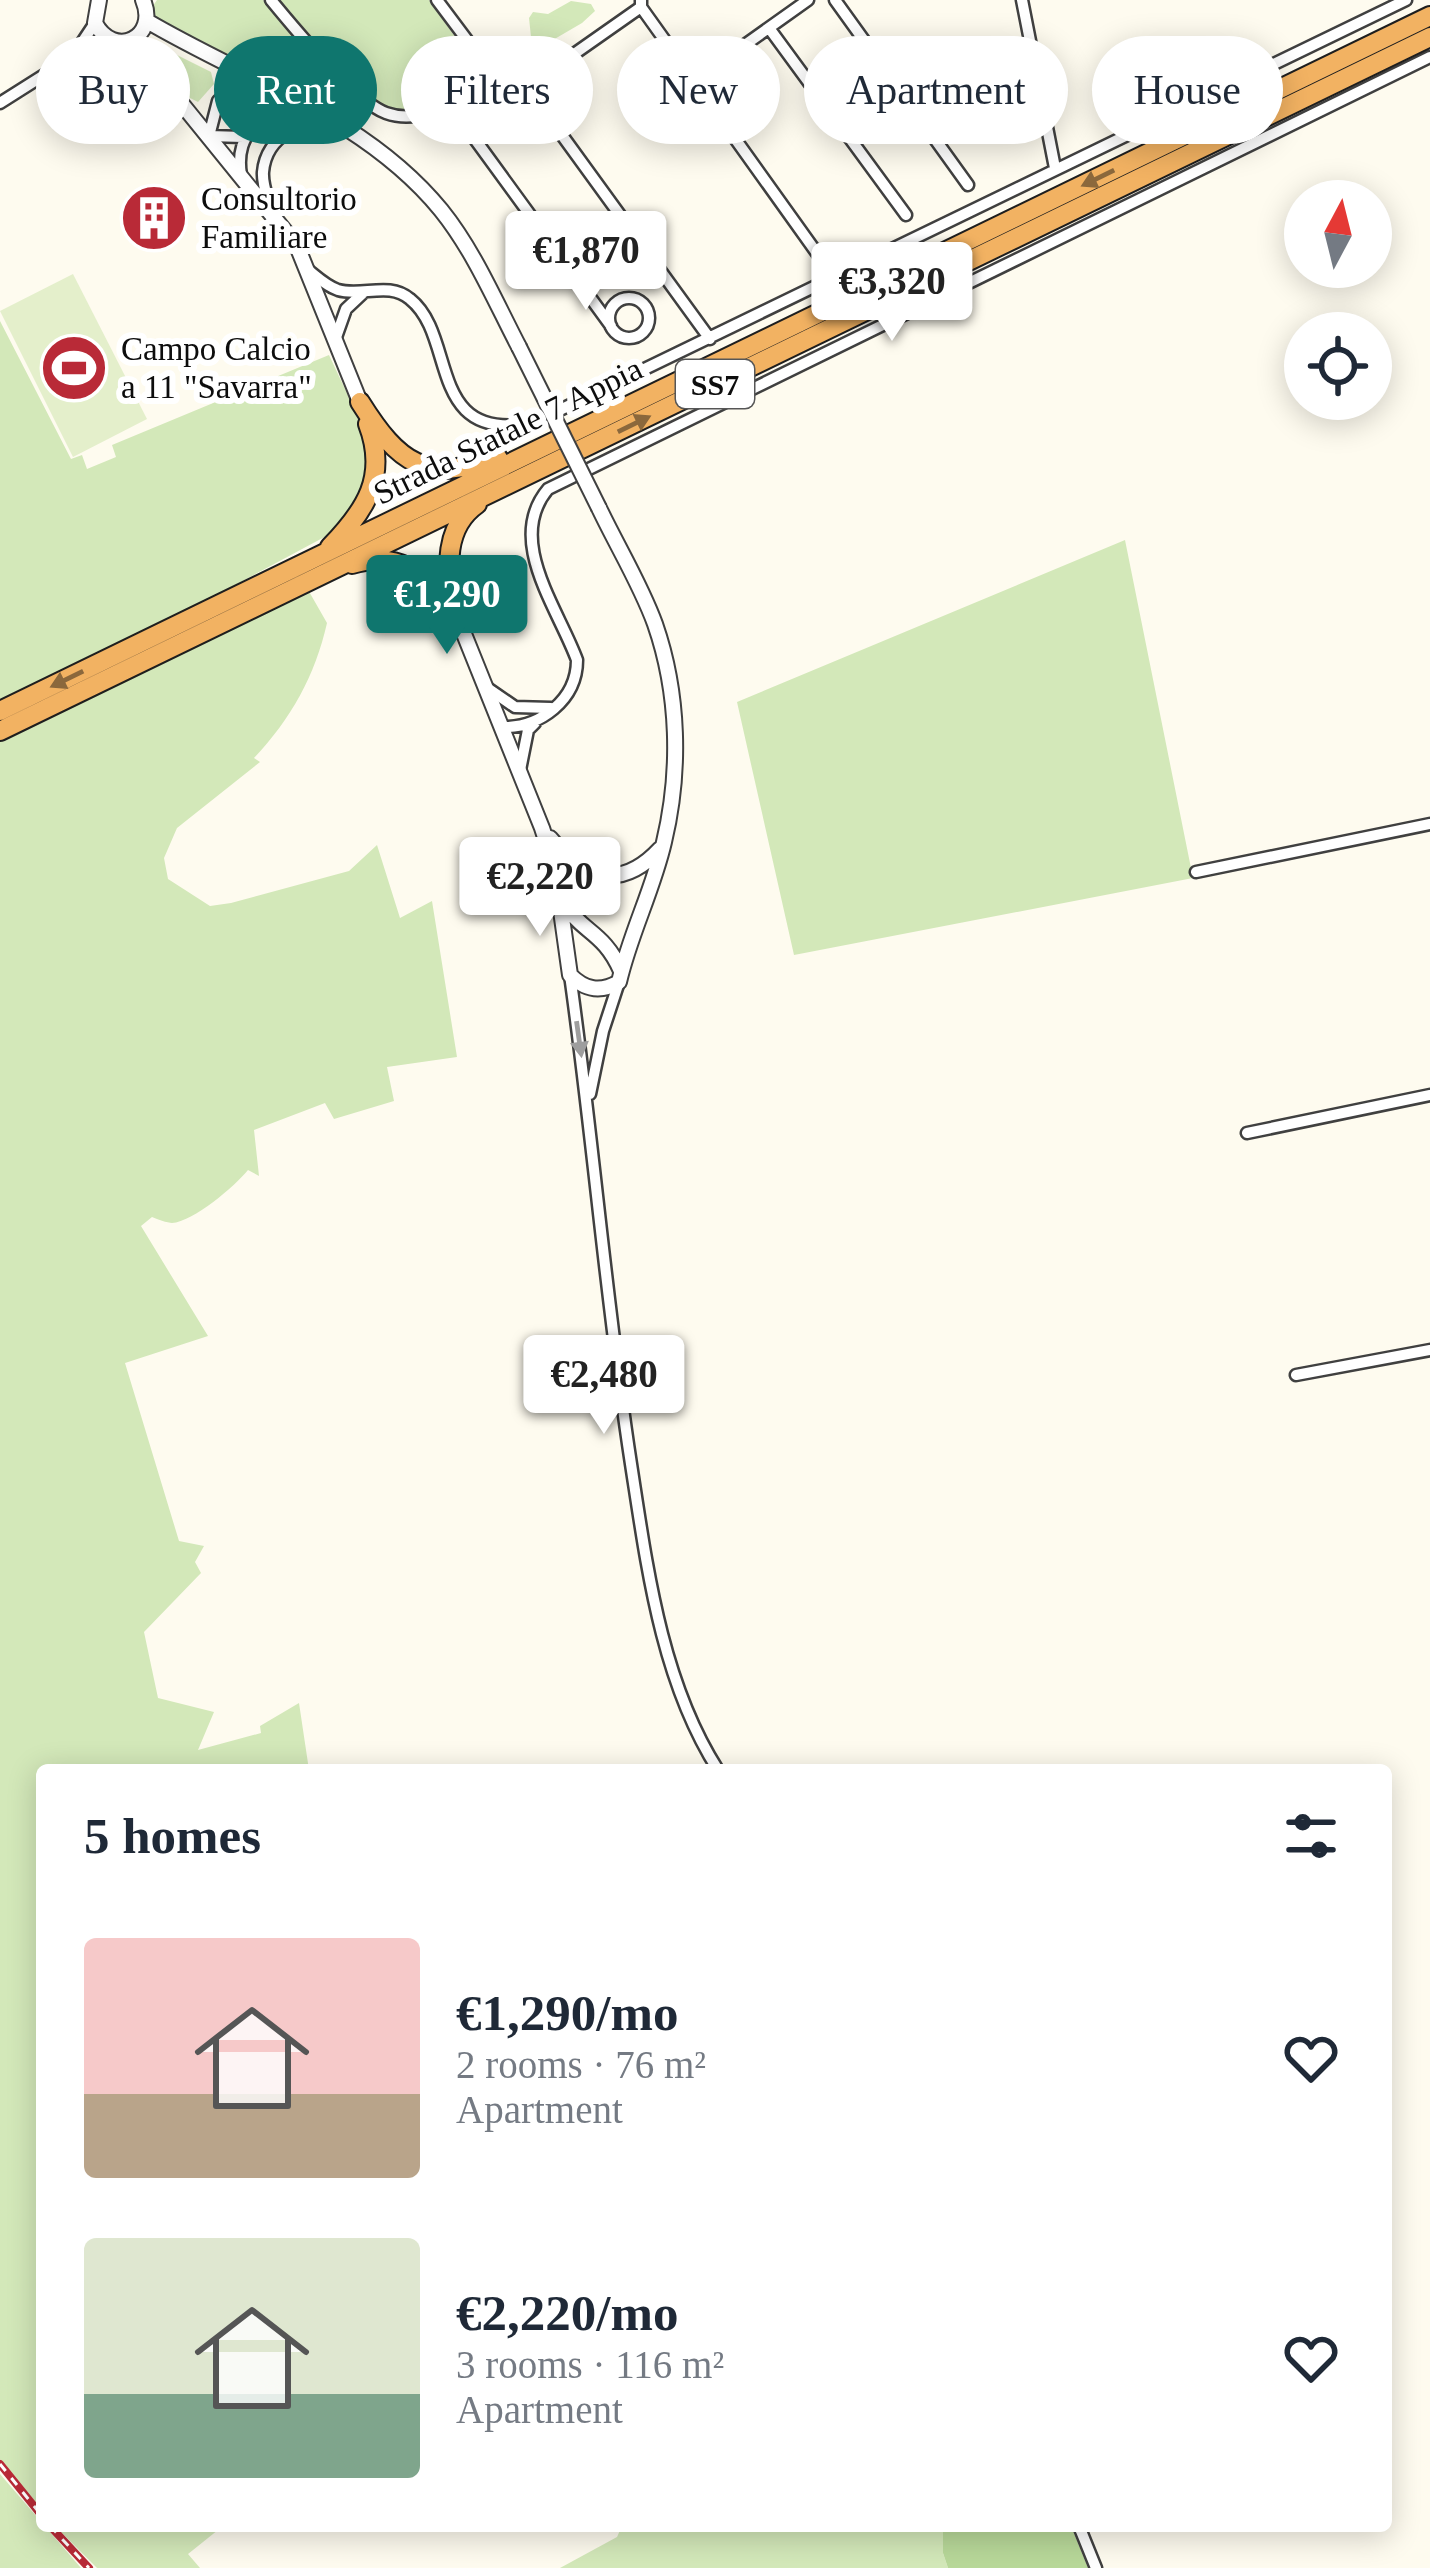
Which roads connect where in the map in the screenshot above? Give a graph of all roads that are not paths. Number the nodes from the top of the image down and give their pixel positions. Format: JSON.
{"nodes":[{"id":1,"x":158,"y":0,"type":"edge"},
{"id":2,"x":271,"y":0,"type":"edge"},
{"id":3,"x":437,"y":0,"type":"edge"},
{"id":4,"x":808,"y":0,"type":"edge"},
{"id":5,"x":835,"y":0,"type":"edge"},
{"id":6,"x":1022,"y":0,"type":"edge"},
{"id":7,"x":1406,"y":0,"type":"edge"},
{"id":8,"x":641,"y":3,"type":"edge"},
{"id":9,"x":95,"y":7,"type":"edge"},
{"id":10,"x":146,"y":12,"type":"edge"},
{"id":11,"x":1430,"y":16,"type":"edge"},
{"id":12,"x":769,"y":28,"type":"junction"},
{"id":13,"x":81,"y":36,"type":"edge"},
{"id":14,"x":108,"y":36,"type":"edge"},
{"id":15,"x":466,"y":36,"type":"edge"},
{"id":16,"x":663,"y":36,"type":"edge"},
{"id":17,"x":758,"y":36,"type":"edge"},
{"id":18,"x":1430,"y":37,"type":"edge"},
{"id":19,"x":593,"y":38,"type":"edge"},
{"id":20,"x":214,"y":55,"type":"edge"},
{"id":21,"x":1430,"y":57,"type":"edge"},
{"id":22,"x":36,"y":80,"type":"edge"},
{"id":23,"x":0,"y":103,"type":"edge"},
{"id":24,"x":401,"y":114,"type":"edge"},
{"id":25,"x":190,"y":115,"type":"edge"},
{"id":26,"x":214,"y":117,"type":"edge"},
{"id":27,"x":209,"y":136,"type":"junction"},
{"id":28,"x":214,"y":136,"type":"edge"},
{"id":29,"x":241,"y":144,"type":"edge"},
{"id":30,"x":274,"y":144,"type":"edge"},
{"id":31,"x":369,"y":144,"type":"edge"},
{"id":32,"x":478,"y":144,"type":"edge"},
{"id":33,"x":569,"y":144,"type":"edge"},
{"id":34,"x":739,"y":144,"type":"edge"},
{"id":35,"x":1055,"y":168,"type":"junction"},
{"id":36,"x":241,"y":175,"type":"junction"},
{"id":37,"x":968,"y":185,"type":"dead end"},
{"id":38,"x":271,"y":211,"type":"junction"},
{"id":39,"x":906,"y":215,"type":"dead end"},
{"id":40,"x":307,"y":269,"type":"junction"},
{"id":41,"x":834,"y":277,"type":"junction"},
{"id":42,"x":348,"y":298,"type":"junction"},
{"id":43,"x":322,"y":308,"type":"junction"},
{"id":44,"x":611,"y":326,"type":"dead end"},
{"id":45,"x":710,"y":339,"type":"junction"},
{"id":46,"x":335,"y":343,"type":"junction"},
{"id":47,"x":360,"y":402,"type":"junction"},
{"id":48,"x":548,"y":445,"type":"junction"},
{"id":49,"x":525,"y":475,"type":"junction"},
{"id":50,"x":321,"y":557,"type":"junction"},
{"id":51,"x":290,"y":587,"type":"junction"},
{"id":52,"x":454,"y":609,"type":"junction"},
{"id":53,"x":485,"y":687,"type":"junction"},
{"id":54,"x":0,"y":711,"type":"edge"},
{"id":55,"x":536,"y":715,"type":"junction"},
{"id":56,"x":502,"y":727,"type":"junction"},
{"id":57,"x":0,"y":731,"type":"edge"},
{"id":58,"x":520,"y":770,"type":"junction"},
{"id":59,"x":1430,"y":824,"type":"edge"},
{"id":60,"x":542,"y":828,"type":"junction"},
{"id":61,"x":664,"y":846,"type":"junction"},
{"id":62,"x":1196,"y":872,"type":"dead end"},
{"id":63,"x":560,"y":898,"type":"junction"},
{"id":64,"x":570,"y":975,"type":"junction"},
{"id":65,"x":620,"y":976,"type":"junction"},
{"id":66,"x":1430,"y":1094,"type":"edge"},
{"id":67,"x":588,"y":1103,"type":"junction"},
{"id":68,"x":1247,"y":1133,"type":"dead end"},
{"id":69,"x":1430,"y":1350,"type":"edge"},
{"id":70,"x":1296,"y":1375,"type":"dead end"},
{"id":71,"x":714,"y":1764,"type":"edge"},
{"id":72,"x":1081,"y":2532,"type":"edge"},
{"id":73,"x":1096,"y":2568,"type":"edge"}],
"edges":[{"from":1,"to":10,"type":"street"},
{"from":2,"to":24,"type":"street"},
{"from":3,"to":15,"type":"street"},
{"from":4,"to":12,"type":"street"},
{"from":5,"to":37,"type":"street"},
{"from":6,"to":35,"type":"street"},
{"from":7,"to":35,"type":"street"},
{"from":8,"to":16,"type":"street"},
{"from":8,"to":19,"type":"street"},
{"from":9,"to":13,"type":"street"},
{"from":9,"to":14,"type":"street"},
{"from":10,"to":20,"type":"street"},
{"from":11,"to":48,"type":"highway","name":"Strada Statale 7 Appia","number":"SS7","one_way":true},
{"from":12,"to":17,"type":"street"},
{"from":12,"to":39,"type":"street"},
{"from":49,"to":18,"type":"highway","name":"Strada Statale 7 Appia","number":"SS7","one_way":true},
{"from":21,"to":55,"type":"street"},
{"from":22,"to":23,"type":"street"},
{"from":25,"to":27,"type":"street"},
{"from":26,"to":27,"type":"street"},
{"from":27,"to":28,"type":"street"},
{"from":27,"to":36,"type":"street"},
{"from":29,"to":36,"type":"street"},
{"from":30,"to":38,"type":"street"},
{"from":31,"to":61,"type":"street","bridge":true},
{"from":32,"to":44,"type":"street"},
{"from":33,"to":45,"type":"street"},
{"from":34,"to":41,"type":"street"},
{"from":35,"to":41,"type":"street"},
{"from":36,"to":38,"type":"street"},
{"from":38,"to":40,"type":"street"},
{"from":40,"to":42,"type":"street"},
{"from":40,"to":43,"type":"street"},
{"from":41,"to":45,"type":"street"},
{"from":42,"to":43,"type":"street"},
{"from":42,"to":45,"type":"street"},
{"from":42,"to":46,"type":"street"},
{"from":43,"to":46,"type":"street"},
{"from":46,"to":47,"type":"street"},
{"from":47,"to":48,"type":"highway"},
{"from":47,"to":50,"type":"highway"},
{"from":48,"to":50,"type":"highway","name":"Strada Statale 7 Appia","number":"SS7"},
{"from":49,"to":51,"type":"highway","name":"Strada Statale 7 Appia","number":"SS7"},
{"from":49,"to":52,"type":"highway"},
{"from":50,"to":54,"type":"highway","name":"Strada Statale 7 Appia","number":"SS7","one_way":true},
{"from":51,"to":52,"type":"highway"},
{"from":51,"to":57,"type":"highway","name":"Strada Statale 7 Appia","number":"SS7"},
{"from":52,"to":53,"type":"street"},
{"from":53,"to":55,"type":"street"},
{"from":53,"to":56,"type":"street"},
{"from":55,"to":56,"type":"street"},
{"from":55,"to":58,"type":"street"},
{"from":56,"to":58,"type":"street"},
{"from":58,"to":60,"type":"street"},
{"from":59,"to":62,"type":"street"},
{"from":60,"to":61,"type":"street"},
{"from":60,"to":63,"type":"street"},
{"from":61,"to":65,"type":"street"},
{"from":63,"to":64,"type":"street"},
{"from":63,"to":65,"type":"street"},
{"from":64,"to":65,"type":"street"},
{"from":64,"to":67,"type":"street","one_way":true},
{"from":65,"to":67,"type":"street"},
{"from":66,"to":68,"type":"street"},
{"from":67,"to":71,"type":"street"},
{"from":69,"to":70,"type":"street"},
{"from":72,"to":73,"type":"street"}]}
